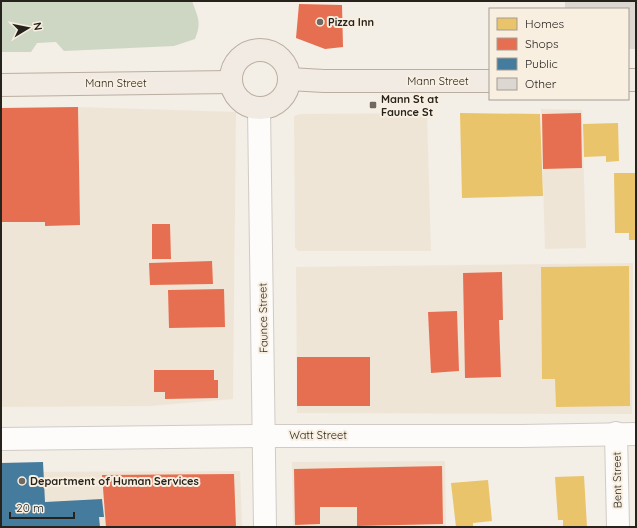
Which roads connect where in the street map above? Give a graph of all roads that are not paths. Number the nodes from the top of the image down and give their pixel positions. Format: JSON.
{"nodes":[{"id":1,"x":290,"y":79,"type":"junction"},
{"id":2,"x":489,"y":81,"type":"edge"},
{"id":3,"x":232,"y":82,"type":"junction"},
{"id":4,"x":1,"y":85,"type":"edge"},
{"id":5,"x":260,"y":109,"type":"junction"},
{"id":6,"x":626,"y":434,"type":"edge"},
{"id":7,"x":264,"y":436,"type":"junction"},
{"id":8,"x":1,"y":439,"type":"edge"},
{"id":9,"x":265,"y":527,"type":"edge"},
{"id":10,"x":618,"y":527,"type":"edge"}],
"edges":[{"from":1,"to":2,"type":"main road","name":"Mann Street"},
{"from":1,"to":3,"type":"main road"},
{"from":1,"to":5,"type":"main road"},
{"from":3,"to":4,"type":"main road","name":"Mann Street"},
{"from":3,"to":5,"type":"main road"},
{"from":5,"to":7,"type":"street","name":"Faunce Street"},
{"from":6,"to":7,"type":"street","name":"Watt Street"},
{"from":6,"to":10,"type":"street","name":"Bent Street"},
{"from":7,"to":8,"type":"street","name":"Watt Street"},
{"from":7,"to":9,"type":"street","name":"Faunce Street"}]}
